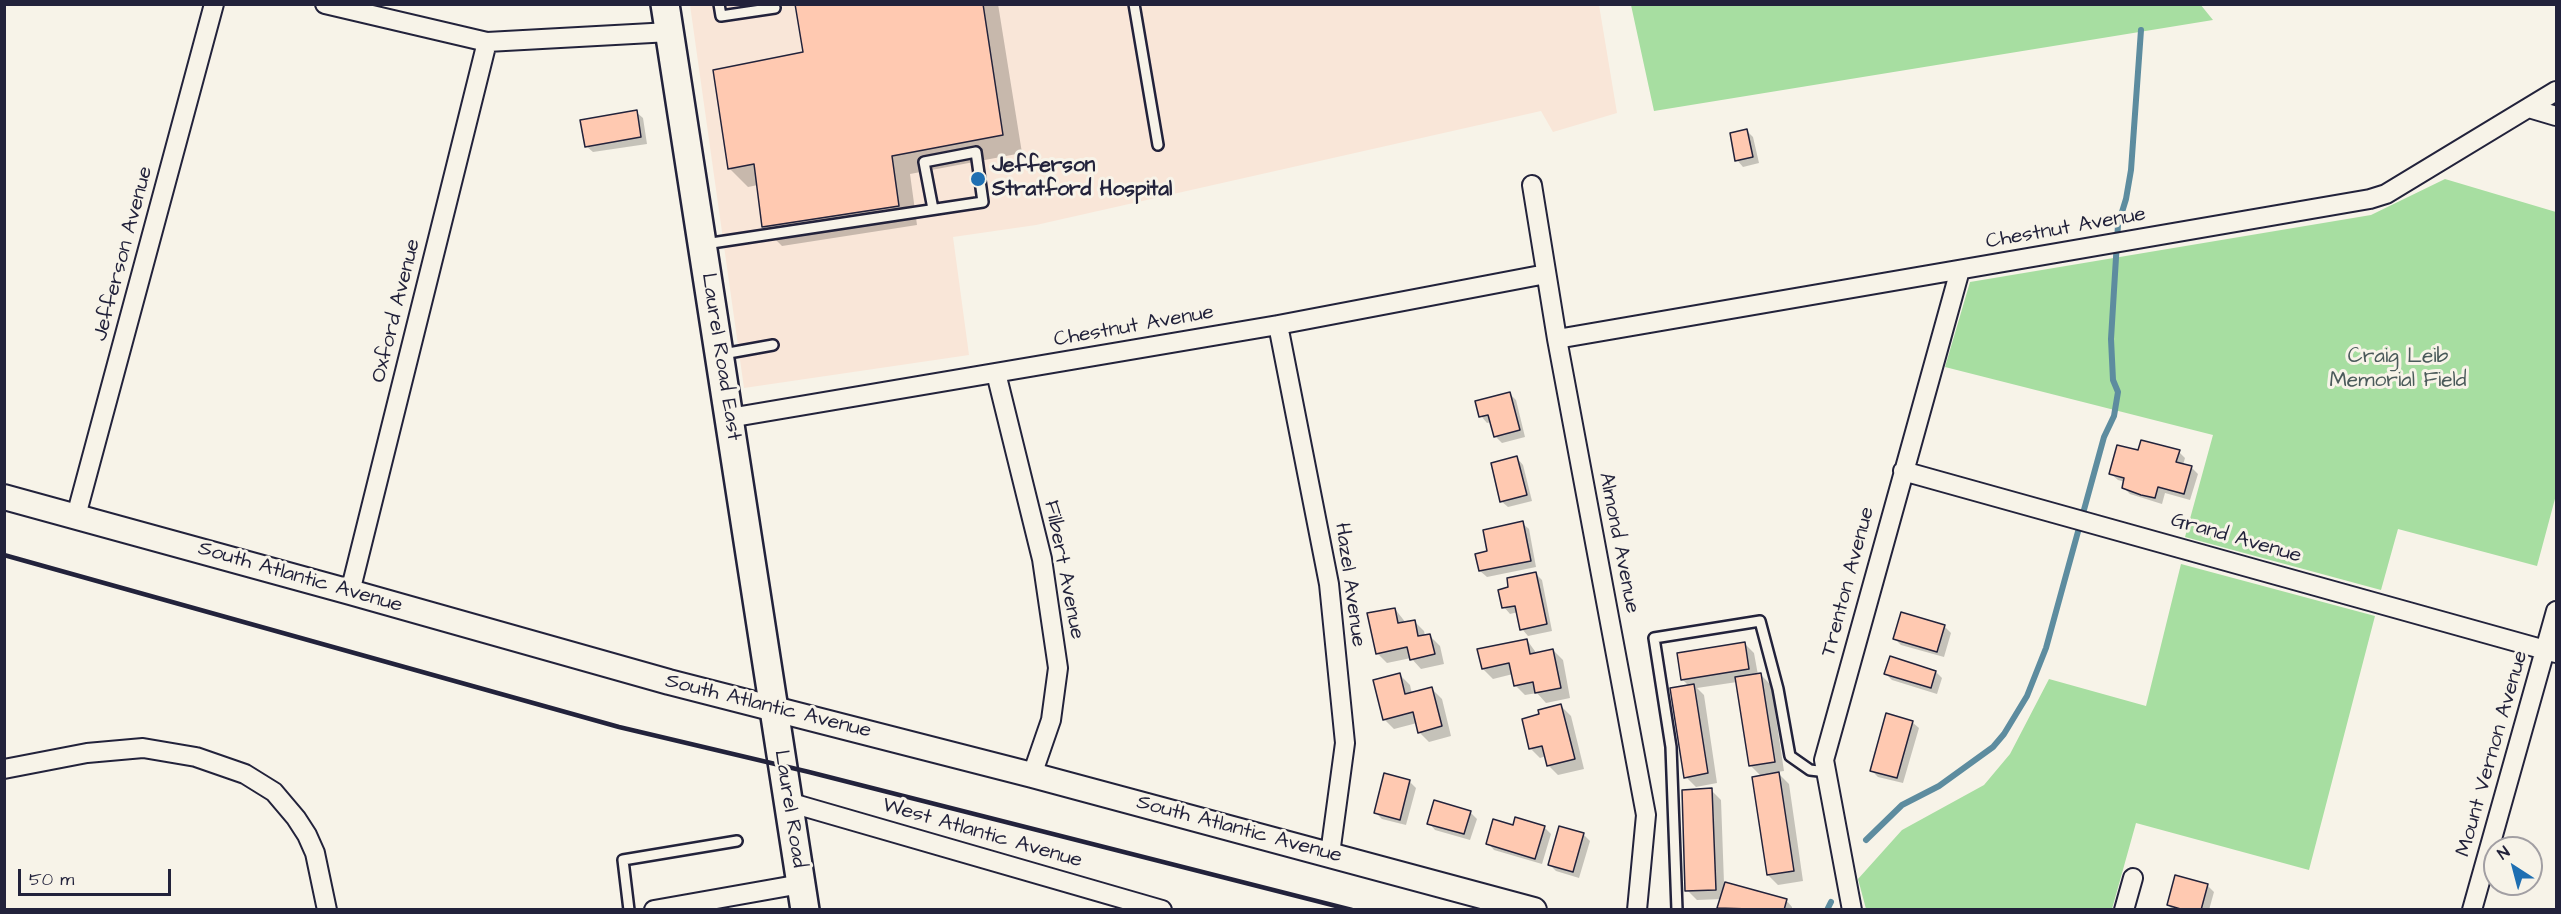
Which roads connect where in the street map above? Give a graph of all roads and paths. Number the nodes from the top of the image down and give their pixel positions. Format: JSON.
{"nodes":[{"id":1,"x":214,"y":4,"type":"edge"},
{"id":2,"x":325,"y":4,"type":"edge"},
{"id":3,"x":665,"y":4,"type":"edge"},
{"id":4,"x":719,"y":4,"type":"edge"},
{"id":5,"x":774,"y":4,"type":"edge"},
{"id":6,"x":1134,"y":4,"type":"edge"},
{"id":7,"x":670,"y":32,"type":"junction"},
{"id":8,"x":487,"y":42,"type":"junction"},
{"id":9,"x":2556,"y":91,"type":"edge"},
{"id":10,"x":2529,"y":108,"type":"junction"},
{"id":11,"x":2556,"y":116,"type":"edge"},
{"id":12,"x":1158,"y":145,"type":"dead end"},
{"id":13,"x":1532,"y":185,"type":"dead end"},
{"id":14,"x":933,"y":210,"type":"junction"},
{"id":15,"x":702,"y":244,"type":"junction"},
{"id":16,"x":1960,"y":270,"type":"junction"},
{"id":17,"x":1546,"y":274,"type":"junction"},
{"id":18,"x":1278,"y":325,"type":"junction"},
{"id":19,"x":1557,"y":339,"type":"junction"},
{"id":20,"x":773,"y":345,"type":"dead end"},
{"id":21,"x":719,"y":354,"type":"junction"},
{"id":22,"x":996,"y":373,"type":"junction"},
{"id":23,"x":729,"y":418,"type":"junction"},
{"id":24,"x":1903,"y":471,"type":"junction"},
{"id":25,"x":4,"y":497,"type":"edge"},
{"id":26,"x":76,"y":516,"type":"junction"},
{"id":27,"x":350,"y":591,"type":"junction"},
{"id":28,"x":2556,"y":611,"type":"edge"},
{"id":29,"x":2551,"y":651,"type":"edge"},
{"id":30,"x":774,"y":709,"type":"junction"},
{"id":31,"x":4,"y":769,"type":"edge"},
{"id":32,"x":1827,"y":772,"type":"junction"},
{"id":33,"x":1032,"y":775,"type":"junction"},
{"id":34,"x":788,"y":802,"type":"junction"},
{"id":35,"x":738,"y":841,"type":"dead end"},
{"id":36,"x":1330,"y":854,"type":"junction"},
{"id":37,"x":2133,"y":878,"type":"dead end"},
{"id":38,"x":803,"y":896,"type":"edge"},
{"id":39,"x":327,"y":909,"type":"edge"},
{"id":40,"x":628,"y":909,"type":"edge"},
{"id":41,"x":654,"y":909,"type":"edge"},
{"id":42,"x":1162,"y":909,"type":"edge"},
{"id":43,"x":1534,"y":909,"type":"edge"},
{"id":44,"x":1637,"y":909,"type":"edge"},
{"id":45,"x":1677,"y":909,"type":"edge"},
{"id":46,"x":1852,"y":909,"type":"edge"},
{"id":47,"x":2124,"y":909,"type":"edge"},
{"id":48,"x":2472,"y":909,"type":"edge"}],
"edges":[{"from":1,"to":26,"type":"street","name":"Jefferson Avenue"},
{"from":2,"to":8,"type":"street"},
{"from":3,"to":7,"type":"main road","name":"Laurel Road East"},
{"from":4,"to":5,"type":"lane"},
{"from":6,"to":12,"type":"lane"},
{"from":7,"to":8,"type":"street"},
{"from":7,"to":15,"type":"main road","name":"Laurel Road East"},
{"from":8,"to":27,"type":"street","name":"Oxford Avenue"},
{"from":9,"to":10,"type":"street","name":"Chestnut Avenue"},
{"from":10,"to":11,"type":"street"},
{"from":10,"to":16,"type":"street","name":"Chestnut Avenue"},
{"from":13,"to":17,"type":"street","name":"Almond Avenue"},
{"from":14,"to":14,"type":"lane"},
{"from":14,"to":15,"type":"lane"},
{"from":15,"to":21,"type":"main road","name":"Laurel Road East"},
{"from":16,"to":19,"type":"street","name":"Chestnut Avenue"},
{"from":16,"to":24,"type":"street","name":"Trenton Avenue"},
{"from":17,"to":18,"type":"street","name":"Chestnut Avenue"},
{"from":17,"to":19,"type":"street","name":"Almond Avenue"},
{"from":18,"to":22,"type":"street","name":"Chestnut Avenue"},
{"from":18,"to":36,"type":"street","name":"Hazel Avenue"},
{"from":19,"to":44,"type":"street","name":"Almond Avenue"},
{"from":20,"to":21,"type":"lane"},
{"from":21,"to":23,"type":"main road","name":"Laurel Road East"},
{"from":22,"to":23,"type":"street","name":"Chestnut Avenue"},
{"from":22,"to":33,"type":"street","name":"Filbert Avenue"},
{"from":23,"to":30,"type":"main road","name":"Laurel Road East"},
{"from":24,"to":29,"type":"street","name":"Grand Avenue"},
{"from":24,"to":32,"type":"street","name":"Trenton Avenue"},
{"from":25,"to":26,"type":"street","name":"South Atlantic Avenue"},
{"from":26,"to":27,"type":"street","name":"South Atlantic Avenue"},
{"from":27,"to":30,"type":"street","name":"South Atlantic Avenue"},
{"from":28,"to":29,"type":"street","name":"Mount Vernon Avenue"},
{"from":29,"to":48,"type":"street","name":"Mount Vernon Avenue"},
{"from":30,"to":33,"type":"street","name":"South Atlantic Avenue"},
{"from":30,"to":34,"type":"main road","name":"Laurel Road"},
{"from":31,"to":39,"type":"street"},
{"from":32,"to":45,"type":"lane"},
{"from":32,"to":46,"type":"street","name":"Trenton Avenue"},
{"from":33,"to":36,"type":"street","name":"South Atlantic Avenue"},
{"from":34,"to":38,"type":"main road","name":"Laurel Road"},
{"from":34,"to":42,"type":"street","name":"West Atlantic Avenue"},
{"from":35,"to":40,"type":"lane"},
{"from":36,"to":43,"type":"street","name":"South Atlantic Avenue"},
{"from":37,"to":47,"type":"street"},
{"from":38,"to":41,"type":"street"}]}
